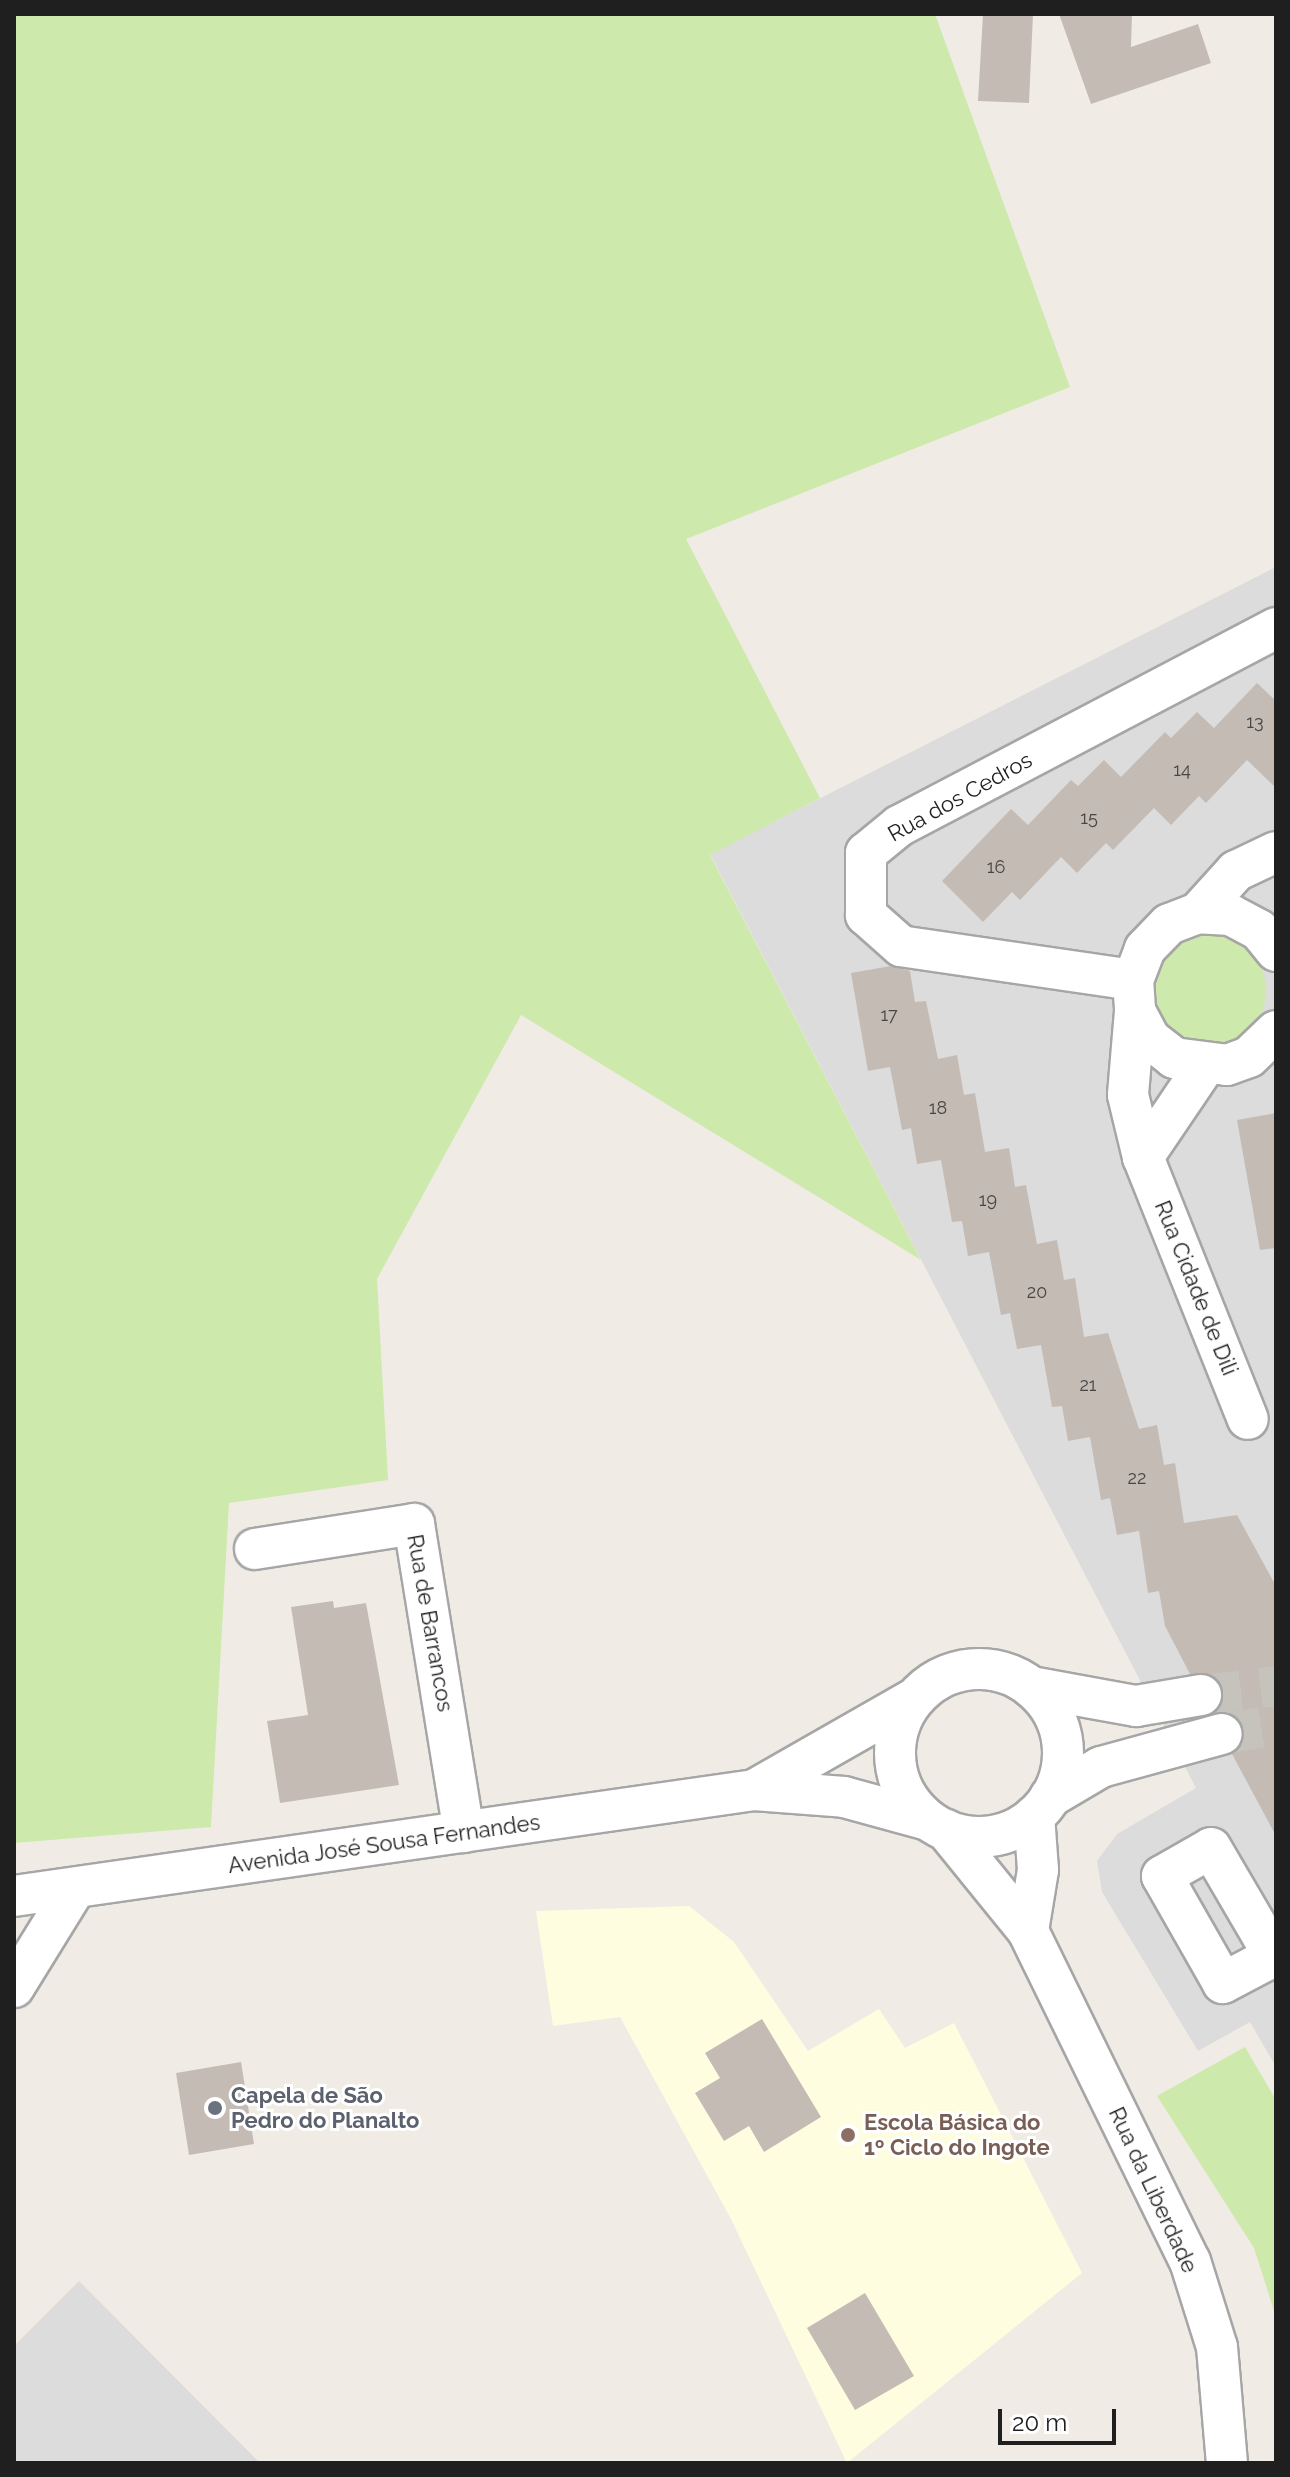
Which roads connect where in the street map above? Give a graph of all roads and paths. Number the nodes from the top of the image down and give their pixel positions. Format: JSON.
{"nodes":[{"id":1,"x":1276,"y":628,"type":"edge"},
{"id":2,"x":1276,"y":852,"type":"edge"},
{"id":3,"x":1198,"y":913,"type":"junction"},
{"id":4,"x":1276,"y":951,"type":"edge"},
{"id":5,"x":1134,"y":996,"type":"junction"},
{"id":6,"x":1267,"y":1052,"type":"edge"},
{"id":7,"x":1204,"y":1067,"type":"junction"},
{"id":8,"x":1143,"y":1157,"type":"junction"},
{"id":9,"x":1248,"y":1419,"type":"dead end"},
{"id":10,"x":255,"y":1549,"type":"dead end"},
{"id":11,"x":1031,"y":1687,"type":"junction"},
{"id":12,"x":1201,"y":1695,"type":"tunnel mouth"},
{"id":13,"x":912,"y":1700,"type":"junction"},
{"id":14,"x":1222,"y":1734,"type":"tunnel mouth"},
{"id":15,"x":754,"y":1790,"type":"junction"},
{"id":16,"x":1042,"y":1807,"type":"junction"},
{"id":17,"x":937,"y":1825,"type":"junction"},
{"id":18,"x":464,"y":1832,"type":"junction"},
{"id":19,"x":74,"y":1890,"type":"junction"},
{"id":20,"x":14,"y":1896,"type":"edge"},
{"id":21,"x":1028,"y":1931,"type":"junction"},
{"id":22,"x":14,"y":1987,"type":"edge"},
{"id":23,"x":1227,"y":2463,"type":"edge"}],
"edges":[{"from":1,"to":5,"type":"street","name":"Rua dos Cedros"},
{"from":2,"to":3,"type":"street"},
{"from":3,"to":4,"type":"street"},
{"from":3,"to":5,"type":"street"},
{"from":5,"to":7,"type":"street"},
{"from":5,"to":8,"type":"street","name":"Rua Cidade de Dili"},
{"from":6,"to":7,"type":"street"},
{"from":7,"to":8,"type":"street"},
{"from":8,"to":9,"type":"street","name":"Rua Cidade de Dili"},
{"from":10,"to":18,"type":"street","name":"Rua de Barrancos"},
{"from":11,"to":12,"type":"street"},
{"from":11,"to":13,"type":"street"},
{"from":11,"to":16,"type":"street"},
{"from":13,"to":15,"type":"street","name":"Avenida José Sousa Fernandes"},
{"from":13,"to":17,"type":"street"},
{"from":14,"to":16,"type":"street"},
{"from":15,"to":17,"type":"street","name":"Avenida José Sousa Fernandes"},
{"from":15,"to":18,"type":"street","name":"Avenida José Sousa Fernandes"},
{"from":16,"to":17,"type":"street"},
{"from":16,"to":21,"type":"street"},
{"from":17,"to":21,"type":"street","name":"Rua da Liberdade"},
{"from":18,"to":19,"type":"street","name":"Avenida José Sousa Fernandes"},
{"from":19,"to":20,"type":"street","name":"Avenida José Sousa Fernandes"},
{"from":19,"to":22,"type":"street"},
{"from":21,"to":23,"type":"street","name":"Rua da Liberdade"}]}
